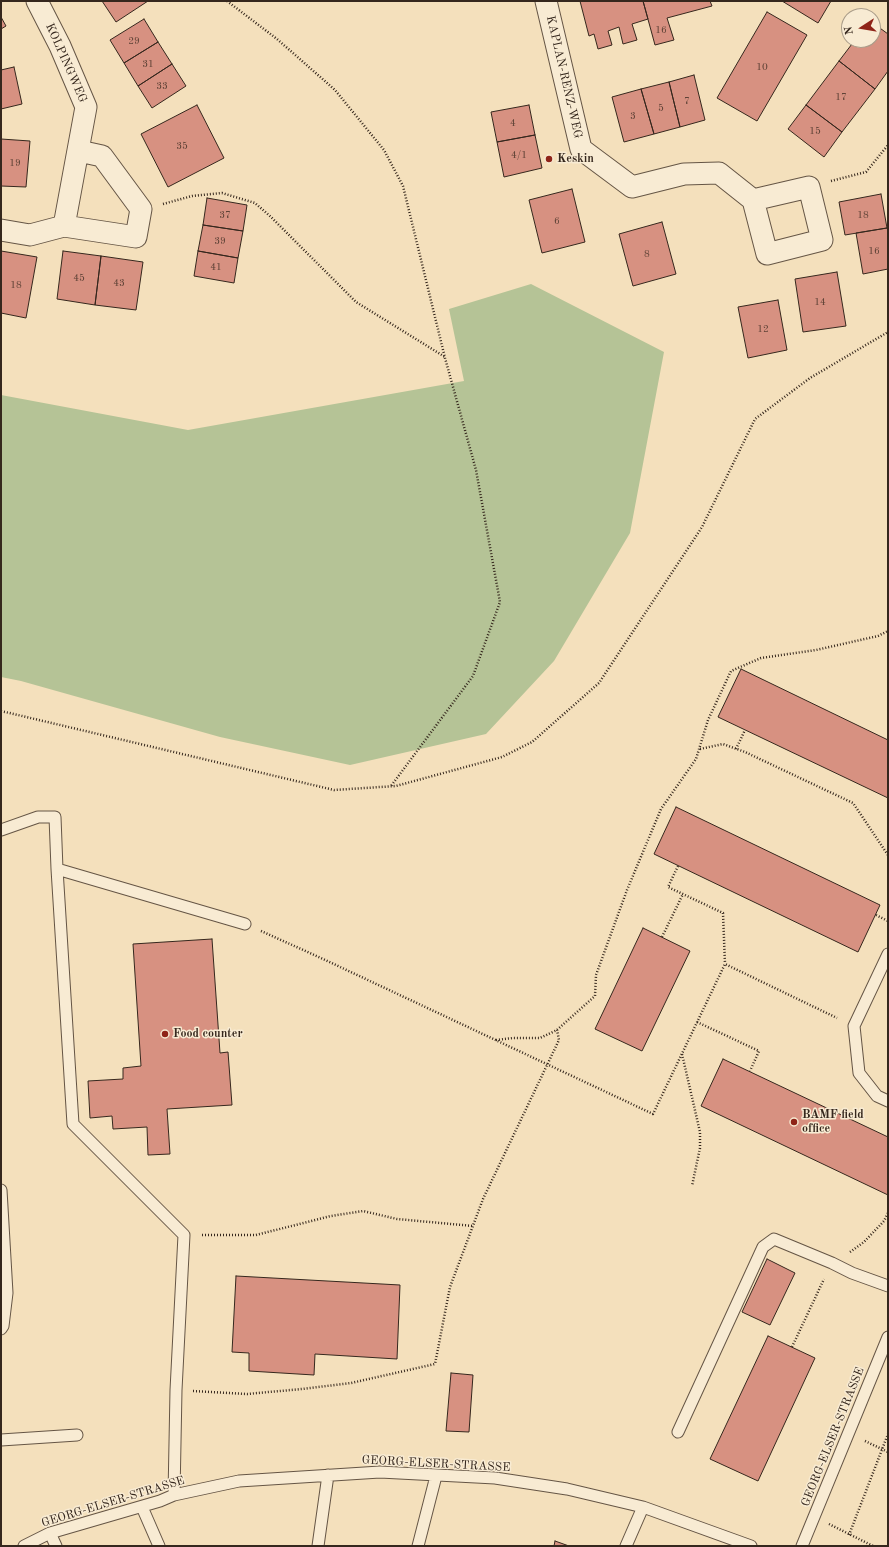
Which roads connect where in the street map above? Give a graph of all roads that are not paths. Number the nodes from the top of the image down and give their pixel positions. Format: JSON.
{"nodes":[{"id":1,"x":37,"y":1,"type":"edge"},
{"id":2,"x":546,"y":1,"type":"edge"},
{"id":3,"x":79,"y":152,"type":"junction"},
{"id":4,"x":753,"y":200,"type":"junction"},
{"id":5,"x":64,"y":226,"type":"junction"},
{"id":6,"x":1,"y":230,"type":"edge"},
{"id":7,"x":1,"y":830,"type":"edge"},
{"id":8,"x":57,"y":869,"type":"junction"},
{"id":9,"x":245,"y":924,"type":"road end"},
{"id":10,"x":888,"y":954,"type":"edge"},
{"id":11,"x":888,"y":1101,"type":"edge"},
{"id":12,"x":1,"y":1190,"type":"edge"},
{"id":13,"x":888,"y":1286,"type":"edge"},
{"id":14,"x":1,"y":1329,"type":"edge"},
{"id":15,"x":888,"y":1337,"type":"edge"},
{"id":16,"x":678,"y":1432,"type":"dead end"},
{"id":17,"x":77,"y":1435,"type":"dead end"},
{"id":18,"x":1,"y":1440,"type":"edge"},
{"id":19,"x":328,"y":1475,"type":"junction"},
{"id":20,"x":436,"y":1476,"type":"junction"},
{"id":21,"x":174,"y":1495,"type":"junction"},
{"id":22,"x":142,"y":1507,"type":"junction"},
{"id":23,"x":642,"y":1507,"type":"junction"},
{"id":24,"x":50,"y":1533,"type":"junction"},
{"id":25,"x":24,"y":1546,"type":"edge"},
{"id":26,"x":56,"y":1546,"type":"edge"},
{"id":27,"x":159,"y":1546,"type":"edge"},
{"id":28,"x":318,"y":1546,"type":"edge"},
{"id":29,"x":418,"y":1546,"type":"edge"},
{"id":30,"x":626,"y":1546,"type":"edge"},
{"id":31,"x":751,"y":1546,"type":"edge"},
{"id":32,"x":802,"y":1546,"type":"edge"}],
"edges":[{"from":1,"to":3,"type":"street","name":"KOLPINGWEG"},
{"from":2,"to":4,"type":"street","name":"KAPLAN-RENZ-WEG"},
{"from":3,"to":5,"type":"street","name":"KOLPINGWEG"},
{"from":3,"to":5,"type":"street"},
{"from":4,"to":4,"type":"street"},
{"from":5,"to":6,"type":"street"},
{"from":7,"to":8,"type":"lane"},
{"from":8,"to":9,"type":"lane"},
{"from":8,"to":21,"type":"lane"},
{"from":10,"to":11,"type":"lane"},
{"from":12,"to":14,"type":"lane"},
{"from":13,"to":16,"type":"lane"},
{"from":15,"to":32,"type":"lane","name":"GEORG-ELSER-STRASSE"},
{"from":17,"to":18,"type":"lane"},
{"from":19,"to":20,"type":"lane","name":"GEORG-ELSER-STRASSE"},
{"from":19,"to":21,"type":"lane","name":"GEORG-ELSER-STRASSE"},
{"from":19,"to":28,"type":"lane"},
{"from":20,"to":23,"type":"lane","name":"GEORG-ELSER-STRASSE"},
{"from":20,"to":29,"type":"lane"},
{"from":21,"to":22,"type":"lane","name":"GEORG-ELSER-STRASSE"},
{"from":22,"to":24,"type":"lane","name":"GEORG-ELSER-STRASSE"},
{"from":22,"to":27,"type":"lane"},
{"from":23,"to":30,"type":"lane"},
{"from":23,"to":31,"type":"lane","name":"GEORG-ELSER-STRASSE"},
{"from":24,"to":25,"type":"lane","name":"GEORG-ELSER-STRASSE"},
{"from":24,"to":26,"type":"lane"}]}
